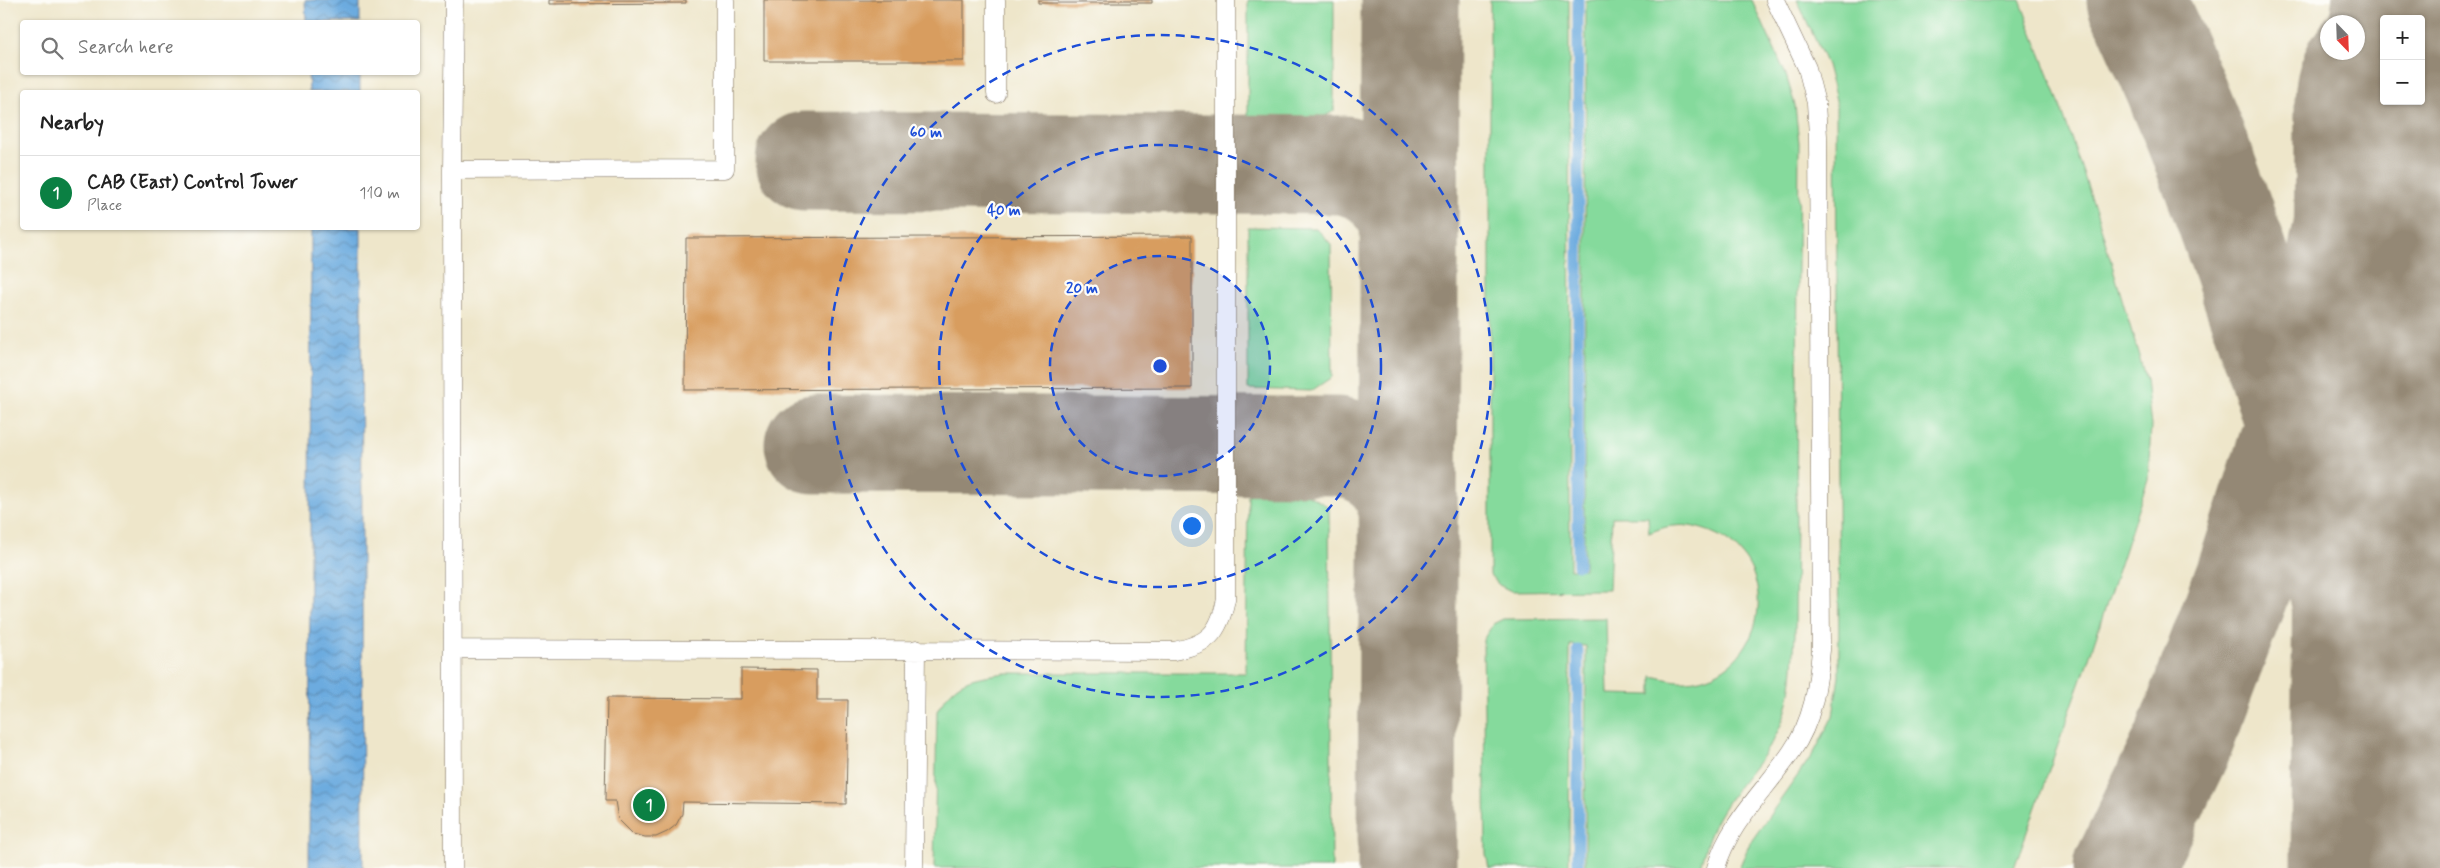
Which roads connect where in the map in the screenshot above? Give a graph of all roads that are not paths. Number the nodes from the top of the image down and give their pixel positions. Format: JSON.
{"nodes":[{"id":1,"x":454,"y":0,"type":"edge"},
{"id":2,"x":725,"y":0,"type":"edge"},
{"id":3,"x":996,"y":0,"type":"edge"},
{"id":4,"x":1226,"y":0,"type":"edge"},
{"id":5,"x":1775,"y":0,"type":"edge"},
{"id":6,"x":996,"y":94,"type":"dead end"},
{"id":7,"x":452,"y":170,"type":"junction"},
{"id":8,"x":454,"y":649,"type":"junction"},
{"id":9,"x":916,"y":649,"type":"junction"},
{"id":10,"x":454,"y":868,"type":"edge"},
{"id":11,"x":914,"y":868,"type":"edge"},
{"id":12,"x":1716,"y":868,"type":"edge"}],
"edges":[{"from":1,"to":7,"type":"lane"},
{"from":2,"to":7,"type":"lane"},
{"from":3,"to":6,"type":"lane"},
{"from":4,"to":9,"type":"lane"},
{"from":5,"to":12,"type":"lane"},
{"from":7,"to":8,"type":"lane"},
{"from":8,"to":9,"type":"lane"},
{"from":8,"to":10,"type":"lane"},
{"from":9,"to":11,"type":"lane"}]}
